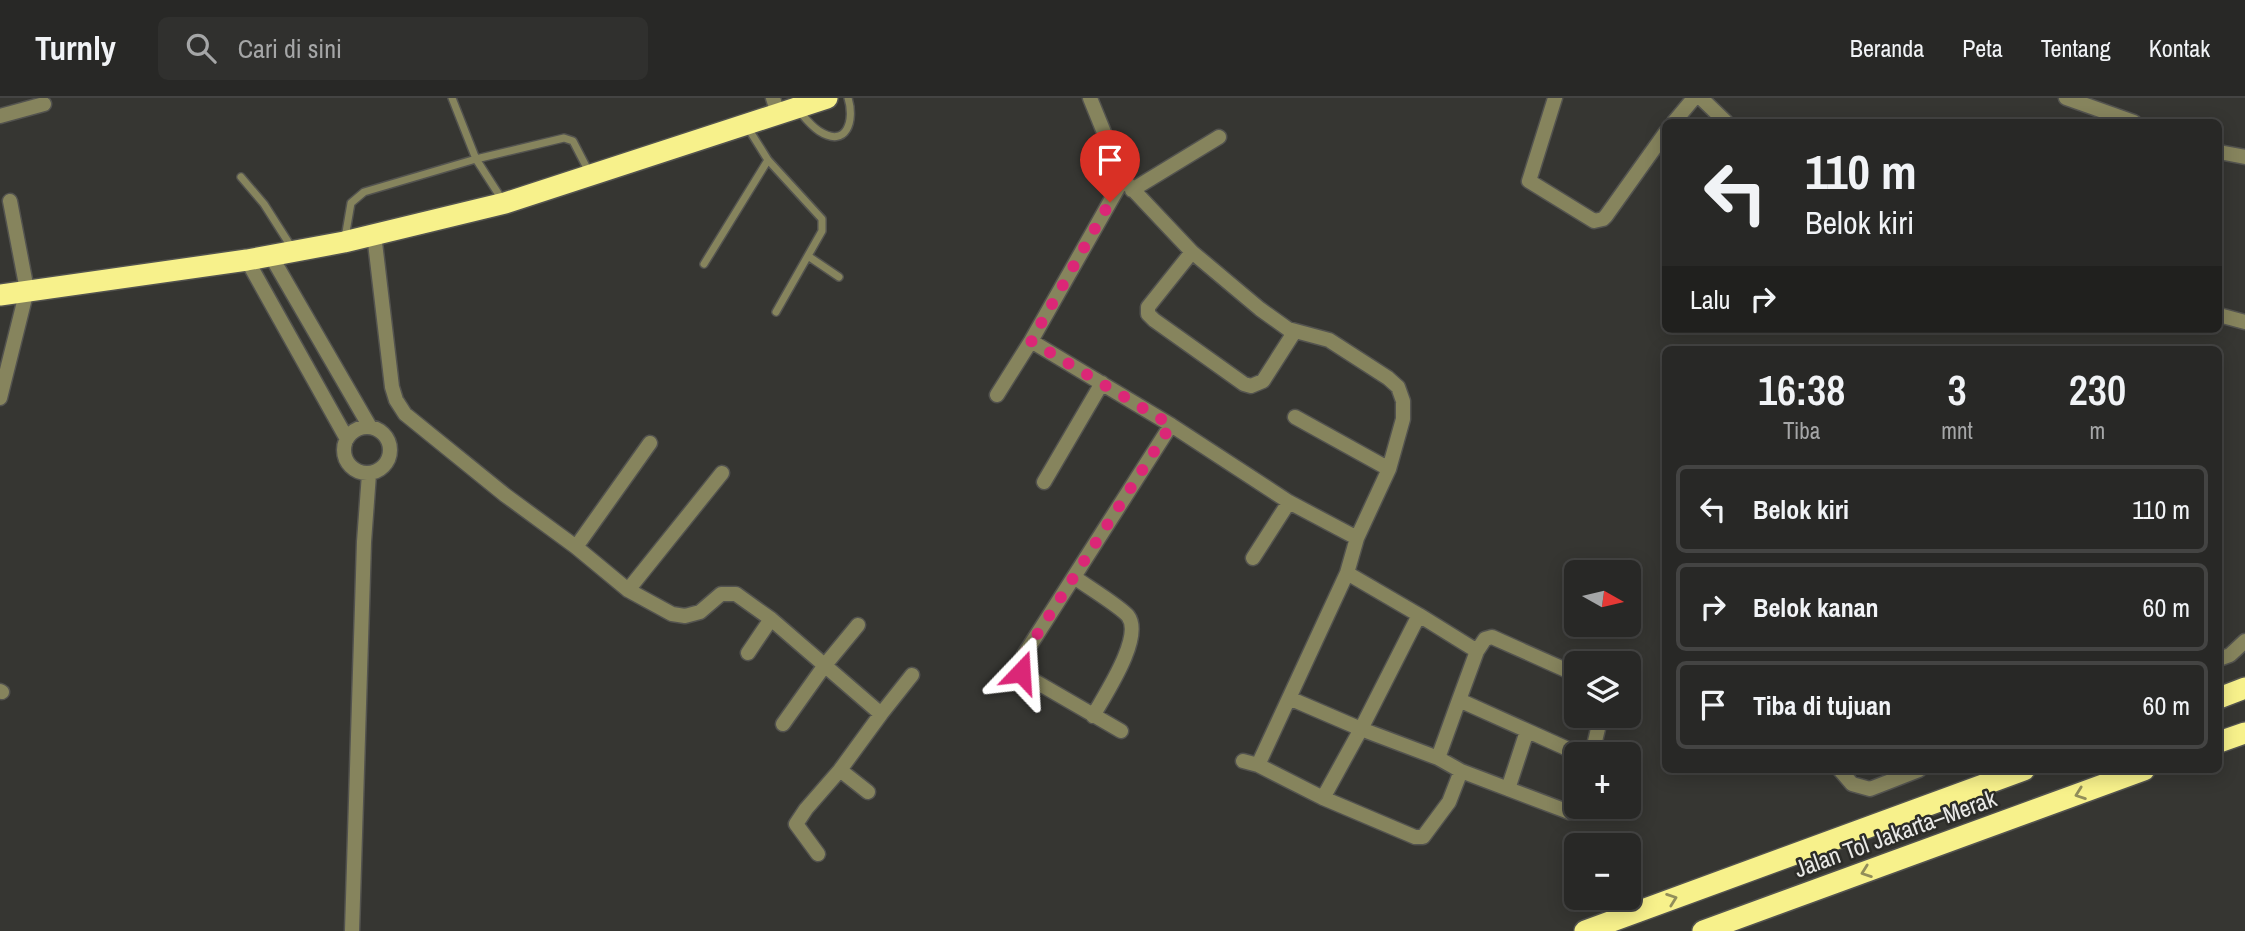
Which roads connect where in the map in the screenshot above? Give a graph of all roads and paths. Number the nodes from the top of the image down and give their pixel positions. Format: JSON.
{"nodes":[{"id":1,"x":452,"y":98,"type":"edge"},
{"id":2,"x":827,"y":98,"type":"edge"},
{"id":3,"x":848,"y":98,"type":"edge"},
{"id":4,"x":1090,"y":98,"type":"edge"},
{"id":5,"x":1555,"y":98,"type":"edge"},
{"id":6,"x":1694,"y":98,"type":"edge"},
{"id":7,"x":1701,"y":98,"type":"edge"},
{"id":8,"x":2066,"y":98,"type":"edge"},
{"id":9,"x":44,"y":104,"type":"dead end"},
{"id":10,"x":782,"y":107,"type":"edge"},
{"id":11,"x":0,"y":116,"type":"edge"},
{"id":12,"x":1676,"y":119,"type":"edge"},
{"id":13,"x":1723,"y":119,"type":"edge"},
{"id":14,"x":2126,"y":119,"type":"edge"},
{"id":15,"x":746,"y":125,"type":"junction"},
{"id":16,"x":1219,"y":136,"type":"dead end"},
{"id":17,"x":1662,"y":138,"type":"edge"},
{"id":18,"x":2222,"y":153,"type":"edge"},
{"id":19,"x":2245,"y":158,"type":"edge"},
{"id":20,"x":476,"y":159,"type":"junction"},
{"id":21,"x":768,"y":160,"type":"junction"},
{"id":22,"x":590,"y":176,"type":"junction"},
{"id":23,"x":241,"y":177,"type":"dead end"},
{"id":24,"x":1128,"y":185,"type":"junction"},
{"id":25,"x":10,"y":201,"type":"dead end"},
{"id":26,"x":505,"y":203,"type":"junction"},
{"id":27,"x":374,"y":234,"type":"junction"},
{"id":28,"x":344,"y":242,"type":"junction"},
{"id":29,"x":294,"y":252,"type":"junction"},
{"id":30,"x":1192,"y":252,"type":"junction"},
{"id":31,"x":271,"y":256,"type":"junction"},
{"id":32,"x":808,"y":257,"type":"junction"},
{"id":33,"x":247,"y":260,"type":"junction"},
{"id":34,"x":704,"y":264,"type":"dead end"},
{"id":35,"x":839,"y":277,"type":"dead end"},
{"id":36,"x":27,"y":290,"type":"junction"},
{"id":37,"x":0,"y":295,"type":"edge"},
{"id":38,"x":776,"y":312,"type":"dead end"},
{"id":39,"x":2222,"y":316,"type":"edge"},
{"id":40,"x":2245,"y":322,"type":"edge"},
{"id":41,"x":1295,"y":331,"type":"junction"},
{"id":42,"x":1031,"y":341,"type":"junction"},
{"id":43,"x":1102,"y":383,"type":"junction"},
{"id":44,"x":997,"y":395,"type":"dead end"},
{"id":45,"x":0,"y":398,"type":"edge"},
{"id":46,"x":1295,"y":417,"type":"dead end"},
{"id":47,"x":1171,"y":425,"type":"junction"},
{"id":48,"x":370,"y":427,"type":"junction"},
{"id":49,"x":347,"y":439,"type":"junction"},
{"id":50,"x":650,"y":443,"type":"dead end"},
{"id":51,"x":1389,"y":468,"type":"junction"},
{"id":52,"x":722,"y":473,"type":"dead end"},
{"id":53,"x":369,"y":474,"type":"junction"},
{"id":54,"x":1044,"y":482,"type":"dead end"},
{"id":55,"x":1289,"y":502,"type":"junction"},
{"id":56,"x":1357,"y":538,"type":"junction"},
{"id":57,"x":576,"y":547,"type":"junction"},
{"id":58,"x":1253,"y":558,"type":"dead end"},
{"id":59,"x":1347,"y":573,"type":"junction"},
{"id":60,"x":1074,"y":577,"type":"junction"},
{"id":61,"x":628,"y":590,"type":"junction"},
{"id":62,"x":1419,"y":615,"type":"junction"},
{"id":63,"x":771,"y":619,"type":"junction"},
{"id":64,"x":859,"y":625,"type":"dead end"},
{"id":65,"x":2245,"y":642,"type":"edge"},
{"id":66,"x":1477,"y":651,"type":"junction"},
{"id":67,"x":748,"y":653,"type":"dead end"},
{"id":68,"x":2222,"y":658,"type":"edge"},
{"id":69,"x":825,"y":666,"type":"junction"},
{"id":70,"x":1564,"y":668,"type":"edge"},
{"id":71,"x":912,"y":675,"type":"dead end"},
{"id":72,"x":2245,"y":688,"type":"edge"},
{"id":73,"x":2222,"y":697,"type":"edge"},
{"id":74,"x":1289,"y":698,"type":"junction"},
{"id":75,"x":1459,"y":700,"type":"junction"},
{"id":76,"x":881,"y":714,"type":"junction"},
{"id":77,"x":1093,"y":716,"type":"junction"},
{"id":78,"x":783,"y":724,"type":"dead end"},
{"id":79,"x":1361,"y":729,"type":"junction"},
{"id":80,"x":1121,"y":731,"type":"dead end"},
{"id":81,"x":1527,"y":731,"type":"junction"},
{"id":82,"x":2245,"y":733,"type":"edge"},
{"id":83,"x":2222,"y":741,"type":"edge"},
{"id":84,"x":1564,"y":747,"type":"edge"},
{"id":85,"x":1438,"y":758,"type":"junction"},
{"id":86,"x":1243,"y":761,"type":"dead end"},
{"id":87,"x":1258,"y":765,"type":"junction"},
{"id":88,"x":840,"y":770,"type":"junction"},
{"id":89,"x":1461,"y":771,"type":"junction"},
{"id":90,"x":1843,"y":773,"type":"edge"},
{"id":91,"x":1911,"y":773,"type":"edge"},
{"id":92,"x":2016,"y":773,"type":"edge"},
{"id":93,"x":2136,"y":773,"type":"edge"},
{"id":94,"x":1508,"y":789,"type":"junction"},
{"id":95,"x":868,"y":792,"type":"dead end"},
{"id":96,"x":1323,"y":798,"type":"junction"},
{"id":97,"x":1564,"y":810,"type":"edge"},
{"id":98,"x":818,"y":854,"type":"dead end"},
{"id":99,"x":352,"y":931,"type":"edge"},
{"id":100,"x":1585,"y":931,"type":"edge"},
{"id":101,"x":1703,"y":931,"type":"edge"}],
"edges":[{"from":1,"to":20,"type":"lane"},
{"from":2,"to":10,"type":"highway"},
{"from":3,"to":10,"type":"lane"},
{"from":4,"to":24,"type":"street"},
{"from":5,"to":17,"type":"street"},
{"from":6,"to":12,"type":"street"},
{"from":7,"to":13,"type":"street"},
{"from":8,"to":14,"type":"street"},
{"from":9,"to":11,"type":"street"},
{"from":10,"to":15,"type":"highway"},
{"from":15,"to":21,"type":"lane"},
{"from":15,"to":22,"type":"highway"},
{"from":16,"to":24,"type":"street"},
{"from":18,"to":19,"type":"street"},
{"from":20,"to":22,"type":"lane"},
{"from":20,"to":26,"type":"lane"},
{"from":20,"to":28,"type":"lane"},
{"from":21,"to":32,"type":"lane"},
{"from":21,"to":34,"type":"lane"},
{"from":22,"to":26,"type":"highway"},
{"from":23,"to":29,"type":"lane"},
{"from":24,"to":30,"type":"street"},
{"from":24,"to":42,"type":"street"},
{"from":25,"to":36,"type":"street"},
{"from":26,"to":27,"type":"highway"},
{"from":27,"to":28,"type":"highway"},
{"from":27,"to":57,"type":"street"},
{"from":28,"to":29,"type":"highway"},
{"from":29,"to":31,"type":"highway"},
{"from":30,"to":41,"type":"street"},
{"from":30,"to":41,"type":"street"},
{"from":31,"to":33,"type":"highway"},
{"from":31,"to":48,"type":"street"},
{"from":32,"to":35,"type":"lane"},
{"from":32,"to":38,"type":"lane"},
{"from":33,"to":36,"type":"highway"},
{"from":33,"to":49,"type":"street"},
{"from":36,"to":37,"type":"highway"},
{"from":36,"to":45,"type":"street"},
{"from":39,"to":40,"type":"street"},
{"from":41,"to":51,"type":"street"},
{"from":42,"to":43,"type":"street"},
{"from":42,"to":44,"type":"street"},
{"from":43,"to":47,"type":"street"},
{"from":43,"to":54,"type":"street"},
{"from":46,"to":51,"type":"street"},
{"from":47,"to":55,"type":"street"},
{"from":47,"to":60,"type":"street"},
{"from":48,"to":49,"type":"street"},
{"from":48,"to":53,"type":"street"},
{"from":49,"to":53,"type":"street"},
{"from":50,"to":57,"type":"street"},
{"from":51,"to":56,"type":"street"},
{"from":52,"to":61,"type":"street"},
{"from":53,"to":99,"type":"street"},
{"from":55,"to":56,"type":"street"},
{"from":55,"to":58,"type":"street"},
{"from":56,"to":59,"type":"street"},
{"from":57,"to":61,"type":"street"},
{"from":59,"to":62,"type":"street"},
{"from":59,"to":74,"type":"street"},
{"from":60,"to":77,"type":"street"},
{"from":60,"to":77,"type":"street"},
{"from":61,"to":63,"type":"street"},
{"from":62,"to":66,"type":"street"},
{"from":62,"to":79,"type":"street"},
{"from":63,"to":67,"type":"street"},
{"from":63,"to":69,"type":"street"},
{"from":64,"to":69,"type":"street"},
{"from":65,"to":68,"type":"street"},
{"from":66,"to":70,"type":"street"},
{"from":66,"to":75,"type":"street"},
{"from":69,"to":76,"type":"street"},
{"from":69,"to":78,"type":"street"},
{"from":71,"to":76,"type":"street"},
{"from":72,"to":73,"type":"highway"},
{"from":74,"to":79,"type":"street"},
{"from":74,"to":87,"type":"street"},
{"from":75,"to":81,"type":"street"},
{"from":75,"to":85,"type":"street"},
{"from":76,"to":88,"type":"street"},
{"from":77,"to":80,"type":"street"},
{"from":79,"to":85,"type":"street"},
{"from":79,"to":96,"type":"street"},
{"from":81,"to":84,"type":"street"},
{"from":81,"to":94,"type":"street"},
{"from":82,"to":83,"type":"highway"},
{"from":85,"to":89,"type":"street"},
{"from":86,"to":87,"type":"street"},
{"from":87,"to":96,"type":"street"},
{"from":88,"to":95,"type":"street"},
{"from":88,"to":98,"type":"street"},
{"from":89,"to":94,"type":"street"},
{"from":89,"to":96,"type":"street"},
{"from":90,"to":91,"type":"street"},
{"from":100,"to":92,"type":"highway","name":"Jalan Tol Jakarta–Merak","one_way":true},
{"from":93,"to":101,"type":"highway","name":"Jalan Tol Jakarta–Merak","one_way":true},
{"from":94,"to":97,"type":"street"}]}
